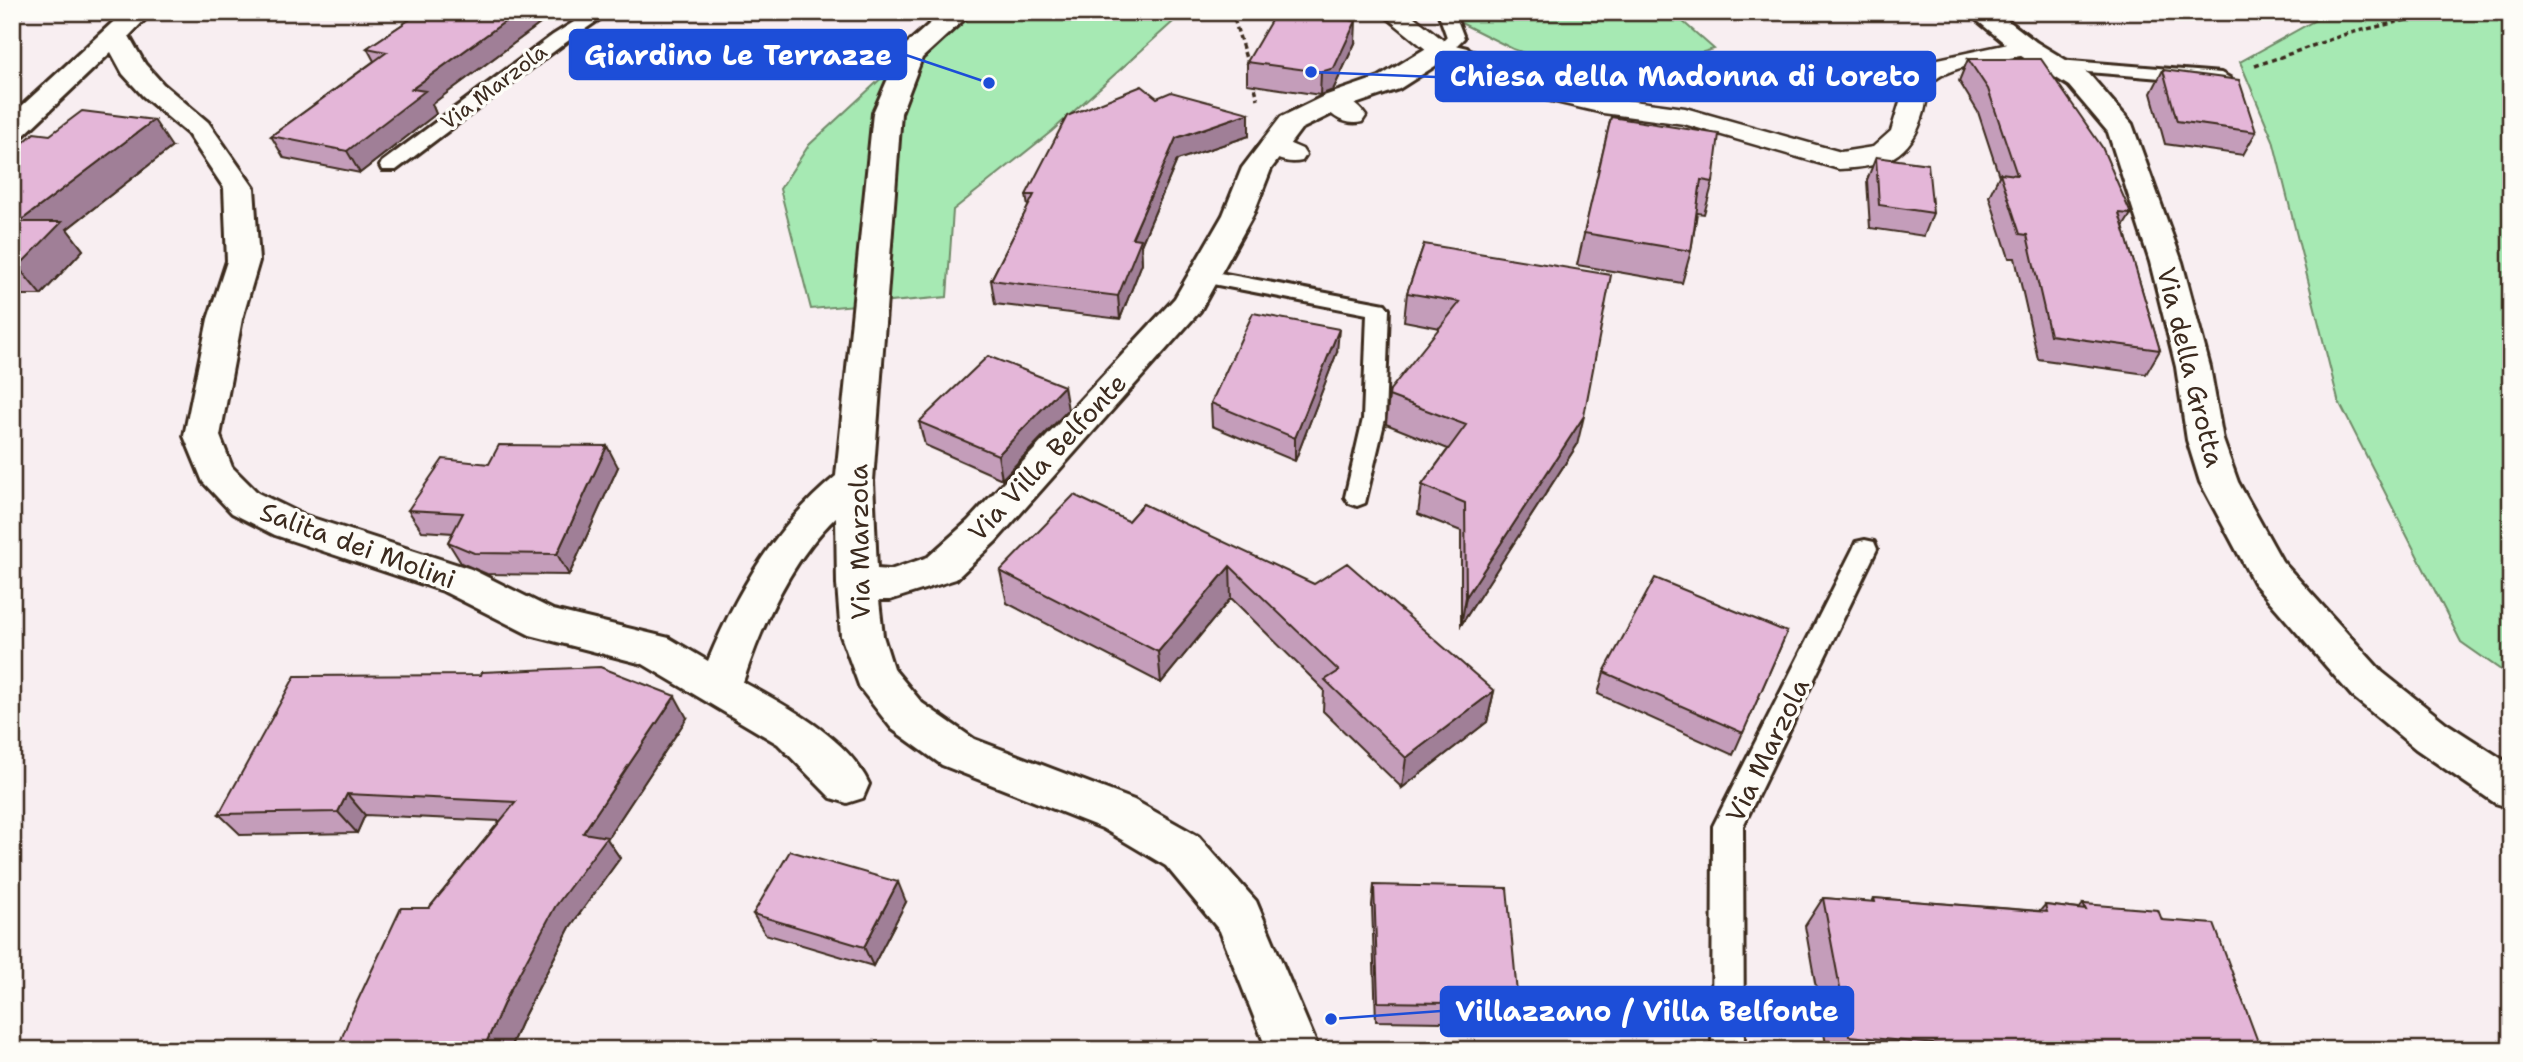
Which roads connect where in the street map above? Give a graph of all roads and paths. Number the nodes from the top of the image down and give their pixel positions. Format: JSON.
{"nodes":[{"id":1,"x":602,"y":12,"type":"edge"},
{"id":2,"x":959,"y":12,"type":"edge"},
{"id":3,"x":1283,"y":12,"type":"edge"},
{"id":4,"x":1392,"y":12,"type":"edge"},
{"id":5,"x":1446,"y":12,"type":"edge"},
{"id":6,"x":1980,"y":12,"type":"edge"},
{"id":7,"x":2440,"y":12,"type":"edge"},
{"id":8,"x":127,"y":24,"type":"edge"},
{"id":9,"x":2027,"y":48,"type":"junction"},
{"id":10,"x":1450,"y":52,"type":"junction"},
{"id":11,"x":2058,"y":65,"type":"junction"},
{"id":12,"x":2221,"y":78,"type":"joint"},
{"id":13,"x":1258,"y":99,"type":"dead end"},
{"id":14,"x":12,"y":131,"type":"edge"},
{"id":15,"x":389,"y":166,"type":"dead end"},
{"id":16,"x":1205,"y":276,"type":"junction"},
{"id":17,"x":854,"y":481,"type":"junction"},
{"id":18,"x":1357,"y":498,"type":"dead end"},
{"id":19,"x":1865,"y":549,"type":"dead end"},
{"id":20,"x":857,"y":584,"type":"junction"},
{"id":21,"x":719,"y":689,"type":"junction"},
{"id":22,"x":847,"y":784,"type":"dead end"},
{"id":23,"x":2511,"y":789,"type":"edge"},
{"id":24,"x":1293,"y":1050,"type":"edge"},
{"id":25,"x":1728,"y":1050,"type":"edge"}],
"edges":[{"from":1,"to":15,"type":"lane","name":"Via Marzola"},
{"from":2,"to":17,"type":"street","name":"Via Marzola"},
{"from":3,"to":13,"type":"path"},
{"from":4,"to":10,"type":"street"},
{"from":5,"to":10,"type":"lane"},
{"from":6,"to":9,"type":"street","name":"Via della Grotta"},
{"from":7,"to":12,"type":"path"},
{"from":8,"to":14,"type":"street"},
{"from":8,"to":21,"type":"street","name":"Salita dei Molini"},
{"from":9,"to":10,"type":"street"},
{"from":9,"to":11,"type":"street","name":"Via della Grotta"},
{"from":10,"to":16,"type":"street","name":"Via Villa Belfonte"},
{"from":11,"to":12,"type":"lane","name":"Via della Grotta"},
{"from":11,"to":23,"type":"street","name":"Via della Grotta"},
{"from":16,"to":18,"type":"lane"},
{"from":16,"to":20,"type":"street","name":"Via Villa Belfonte"},
{"from":17,"to":20,"type":"street","name":"Via Marzola"},
{"from":17,"to":21,"type":"street"},
{"from":19,"to":25,"type":"lane","name":"Via Marzola"},
{"from":20,"to":24,"type":"street","name":"Via Marzola"},
{"from":21,"to":22,"type":"street","name":"Salita dei Molini"}]}
